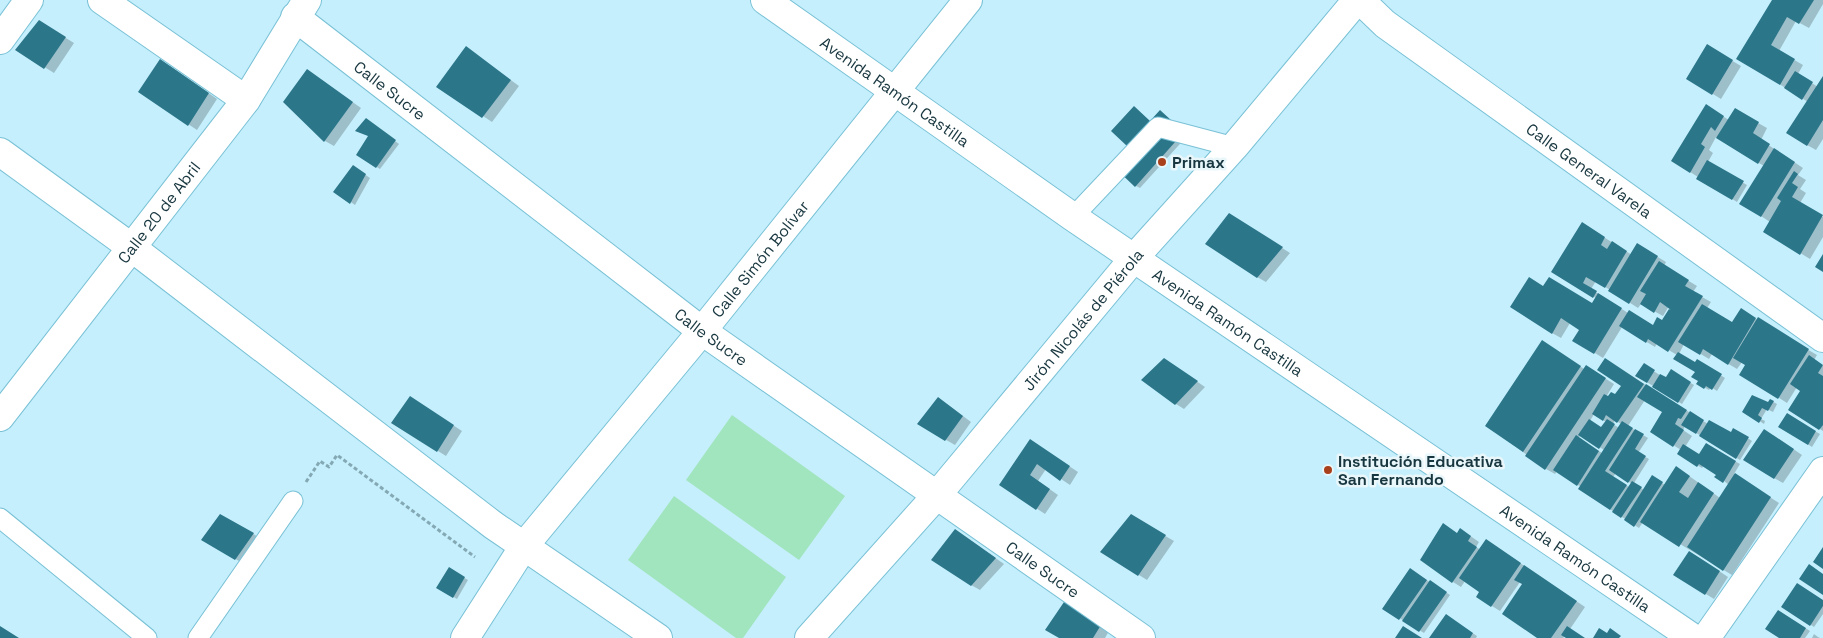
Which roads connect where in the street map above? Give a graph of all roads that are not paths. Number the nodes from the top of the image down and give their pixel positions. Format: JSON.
{"nodes":[{"id":1,"x":28,"y":0,"type":"edge"},
{"id":2,"x":102,"y":0,"type":"edge"},
{"id":3,"x":765,"y":0,"type":"edge"},
{"id":4,"x":968,"y":0,"type":"edge"},
{"id":5,"x":1358,"y":0,"type":"edge"},
{"id":6,"x":301,"y":8,"type":"edge"},
{"id":7,"x":0,"y":40,"type":"edge"},
{"id":8,"x":895,"y":90,"type":"junction"},
{"id":9,"x":246,"y":100,"type":"junction"},
{"id":10,"x":1234,"y":147,"type":"junction"},
{"id":11,"x":0,"y":152,"type":"edge"},
{"id":12,"x":1074,"y":216,"type":"junction"},
{"id":13,"x":131,"y":247,"type":"junction"},
{"id":14,"x":1134,"y":258,"type":"junction"},
{"id":15,"x":702,"y":331,"type":"junction"},
{"id":16,"x":1823,"y":338,"type":"edge"},
{"id":17,"x":0,"y":417,"type":"edge"},
{"id":18,"x":1823,"y":471,"type":"edge"},
{"id":19,"x":937,"y":495,"type":"junction"},
{"id":20,"x":293,"y":501,"type":"road end"},
{"id":21,"x":0,"y":518,"type":"edge"},
{"id":22,"x":524,"y":546,"type":"junction"},
{"id":23,"x":147,"y":638,"type":"edge"},
{"id":24,"x":198,"y":638,"type":"edge"},
{"id":25,"x":466,"y":638,"type":"edge"},
{"id":26,"x":658,"y":638,"type":"edge"},
{"id":27,"x":809,"y":638,"type":"edge"},
{"id":28,"x":1141,"y":638,"type":"edge"},
{"id":29,"x":1693,"y":638,"type":"edge"},
{"id":30,"x":1706,"y":638,"type":"edge"}],
"edges":[{"from":1,"to":7,"type":"street"},
{"from":2,"to":9,"type":"street"},
{"from":3,"to":8,"type":"street","name":"Avenida Ramón Castilla"},
{"from":4,"to":8,"type":"street","name":"Calle Simón Bolívar"},
{"from":5,"to":10,"type":"street","name":"Jirón Nicolás de Piérola"},
{"from":5,"to":16,"type":"street","name":"Calle General Varela"},
{"from":6,"to":9,"type":"street","name":"Calle 20 de Abril"},
{"from":6,"to":15,"type":"street","name":"Calle Sucre"},
{"from":8,"to":12,"type":"street","name":"Avenida Ramón Castilla"},
{"from":8,"to":15,"type":"street","name":"Calle Simón Bolívar"},
{"from":9,"to":13,"type":"street","name":"Calle 20 de Abril"},
{"from":10,"to":12,"type":"lane"},
{"from":10,"to":14,"type":"street","name":"Jirón Nicolás de Piérola"},
{"from":11,"to":13,"type":"street"},
{"from":12,"to":14,"type":"street","name":"Avenida Ramón Castilla"},
{"from":13,"to":17,"type":"street","name":"Calle 20 de Abril"},
{"from":13,"to":22,"type":"street"},
{"from":14,"to":19,"type":"street","name":"Jirón Nicolás de Piérola"},
{"from":14,"to":29,"type":"street","name":"Avenida Ramón Castilla"},
{"from":15,"to":19,"type":"street","name":"Calle Sucre"},
{"from":15,"to":22,"type":"street","name":"Calle Simón Bolívar"},
{"from":18,"to":30,"type":"street"},
{"from":19,"to":27,"type":"street","name":"Jirón Nicolás de Piérola"},
{"from":19,"to":28,"type":"street","name":"Calle Sucre"},
{"from":20,"to":24,"type":"lane"},
{"from":21,"to":23,"type":"lane"},
{"from":22,"to":25,"type":"street","name":"Calle Simón Bolívar"},
{"from":22,"to":26,"type":"street"}]}
